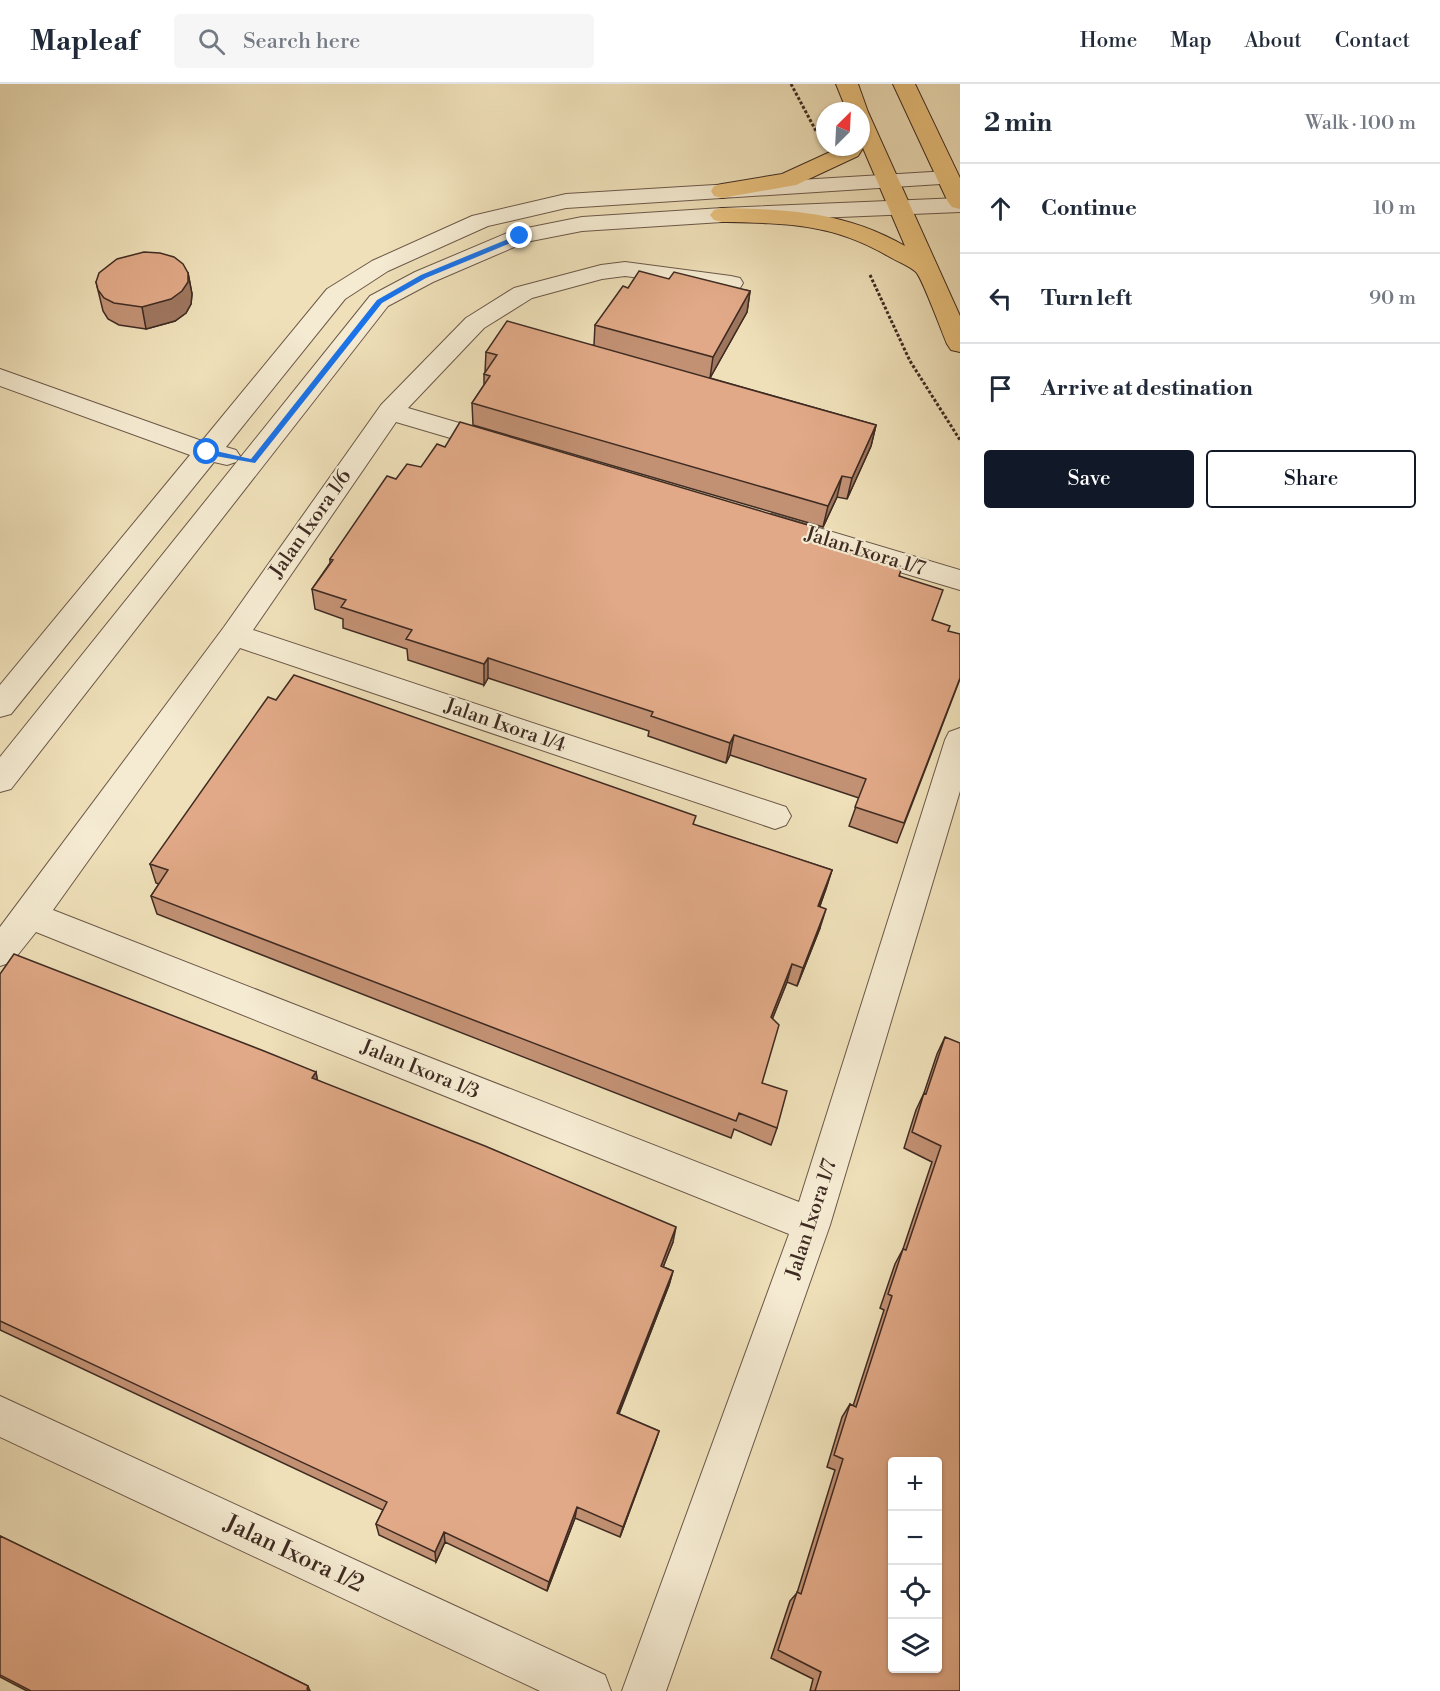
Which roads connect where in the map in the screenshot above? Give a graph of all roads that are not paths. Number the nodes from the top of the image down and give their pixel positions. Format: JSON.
{"nodes":[{"id":1,"x":847,"y":84,"type":"edge"},
{"id":2,"x":904,"y":84,"type":"edge"},
{"id":3,"x":854,"y":102,"type":"edge"},
{"id":4,"x":870,"y":140,"type":"edge"},
{"id":5,"x":839,"y":156,"type":"edge"},
{"id":6,"x":948,"y":177,"type":"junction"},
{"id":7,"x":889,"y":181,"type":"junction"},
{"id":8,"x":566,"y":201,"type":"junction"},
{"id":9,"x":722,"y":203,"type":"junction"},
{"id":10,"x":960,"y":203,"type":"edge"},
{"id":11,"x":900,"y":207,"type":"junction"},
{"id":12,"x":582,"y":224,"type":"junction"},
{"id":13,"x":928,"y":269,"type":"junction"},
{"id":14,"x":731,"y":283,"type":"dead end"},
{"id":15,"x":475,"y":323,"type":"junction"},
{"id":16,"x":509,"y":332,"type":"edge"},
{"id":17,"x":960,"y":344,"type":"edge"},
{"id":18,"x":0,"y":377,"type":"edge"},
{"id":19,"x":390,"y":411,"type":"junction"},
{"id":20,"x":527,"y":451,"type":"edge"},
{"id":21,"x":207,"y":452,"type":"junction"},
{"id":22,"x":252,"y":462,"type":"junction"},
{"id":23,"x":743,"y":516,"type":"edge"},
{"id":24,"x":960,"y":580,"type":"edge"},
{"id":25,"x":234,"y":635,"type":"junction"},
{"id":26,"x":0,"y":706,"type":"edge"},
{"id":27,"x":960,"y":740,"type":"edge"},
{"id":28,"x":0,"y":780,"type":"edge"},
{"id":29,"x":775,"y":816,"type":"dead end"},
{"id":30,"x":30,"y":915,"type":"junction"},
{"id":31,"x":0,"y":952,"type":"edge"},
{"id":32,"x":812,"y":1225,"type":"junction"},
{"id":33,"x":0,"y":1416,"type":"edge"},
{"id":34,"x":589,"y":1691,"type":"edge"},
{"id":35,"x":644,"y":1691,"type":"edge"}],
"edges":[{"from":1,"to":3,"type":"main road"},
{"from":2,"to":6,"type":"main road"},
{"from":4,"to":7,"type":"main road"},
{"from":5,"to":9,"type":"main road"},
{"from":6,"to":7,"type":"street"},
{"from":6,"to":10,"type":"main road"},
{"from":7,"to":9,"type":"street"},
{"from":7,"to":11,"type":"main road"},
{"from":8,"to":9,"type":"street"},
{"from":8,"to":12,"type":"street"},
{"from":8,"to":21,"type":"street"},
{"from":9,"to":11,"type":"street"},
{"from":9,"to":12,"type":"street"},
{"from":9,"to":13,"type":"main road"},
{"from":10,"to":11,"type":"street"},
{"from":11,"to":13,"type":"main road"},
{"from":12,"to":22,"type":"street"},
{"from":13,"to":17,"type":"main road"},
{"from":14,"to":15,"type":"street","name":"Jalan Ixora 1/6"},
{"from":15,"to":16,"type":"street"},
{"from":15,"to":19,"type":"street","name":"Jalan Ixora 1/6"},
{"from":18,"to":21,"type":"street"},
{"from":19,"to":20,"type":"street"},
{"from":19,"to":25,"type":"street","name":"Jalan Ixora 1/6"},
{"from":21,"to":22,"type":"street"},
{"from":21,"to":26,"type":"street"},
{"from":22,"to":28,"type":"street"},
{"from":23,"to":24,"type":"street","name":"Jalan Ixora 1/7"},
{"from":25,"to":29,"type":"street","name":"Jalan Ixora 1/4"},
{"from":25,"to":30,"type":"street","name":"Jalan Ixora 1/6"},
{"from":27,"to":32,"type":"street","name":"Jalan Ixora 1/7"},
{"from":30,"to":31,"type":"street","name":"Jalan Ixora 1/6"},
{"from":30,"to":32,"type":"street","name":"Jalan Ixora 1/3"},
{"from":32,"to":35,"type":"street","name":"Jalan Ixora 1/7"},
{"from":33,"to":34,"type":"street","name":"Jalan Ixora 1/2"}]}
